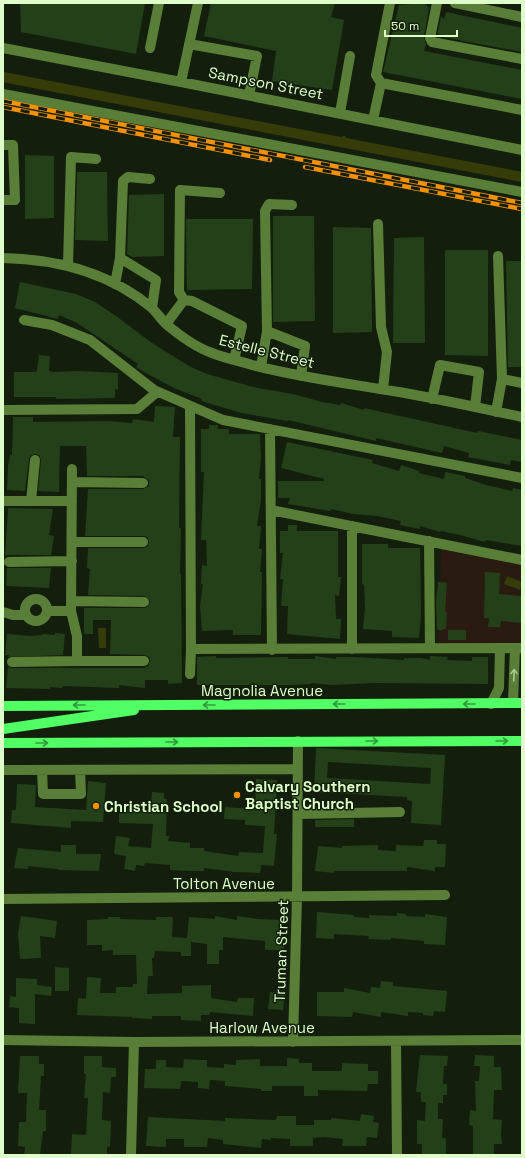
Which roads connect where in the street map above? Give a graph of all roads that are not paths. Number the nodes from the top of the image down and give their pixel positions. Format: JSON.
{"nodes":[{"id":1,"x":159,"y":3,"type":"edge"},
{"id":2,"x":198,"y":3,"type":"edge"},
{"id":3,"x":390,"y":3,"type":"edge"},
{"id":4,"x":437,"y":3,"type":"edge"},
{"id":5,"x":456,"y":3,"type":"edge"},
{"id":6,"x":522,"y":17,"type":"edge"},
{"id":7,"x":190,"y":44,"type":"junction"},
{"id":8,"x":3,"y":48,"type":"edge"},
{"id":9,"x":150,"y":48,"type":"dead end"},
{"id":10,"x":350,"y":56,"type":"dead end"},
{"id":11,"x":522,"y":59,"type":"edge"},
{"id":12,"x":181,"y":82,"type":"junction"},
{"id":13,"x":381,"y":83,"type":"junction"},
{"id":14,"x":3,"y":94,"type":"edge"},
{"id":15,"x":249,"y":95,"type":"junction"},
{"id":16,"x":522,"y":110,"type":"edge"},
{"id":17,"x":340,"y":113,"type":"junction"},
{"id":18,"x":373,"y":120,"type":"junction"},
{"id":19,"x":3,"y":145,"type":"edge"},
{"id":20,"x":522,"y":150,"type":"edge"},
{"id":21,"x":96,"y":159,"type":"dead end"},
{"id":22,"x":150,"y":179,"type":"dead end"},
{"id":23,"x":522,"y":192,"type":"edge"},
{"id":24,"x":220,"y":193,"type":"dead end"},
{"id":25,"x":3,"y":200,"type":"edge"},
{"id":26,"x":292,"y":205,"type":"dead end"},
{"id":27,"x":378,"y":224,"type":"dead end"},
{"id":28,"x":498,"y":256,"type":"dead end"},
{"id":29,"x":3,"y":258,"type":"edge"},
{"id":30,"x":120,"y":258,"type":"junction"},
{"id":31,"x":68,"y":265,"type":"junction"},
{"id":32,"x":115,"y":284,"type":"junction"},
{"id":33,"x":184,"y":300,"type":"junction"},
{"id":34,"x":152,"y":308,"type":"junction"},
{"id":35,"x":24,"y":320,"type":"dead end"},
{"id":36,"x":166,"y":324,"type":"junction"},
{"id":37,"x":267,"y":331,"type":"junction"},
{"id":38,"x":234,"y":360,"type":"junction"},
{"id":39,"x":261,"y":367,"type":"junction"},
{"id":40,"x":302,"y":376,"type":"junction"},
{"id":41,"x":502,"y":379,"type":"junction"},
{"id":42,"x":522,"y":383,"type":"edge"},
{"id":43,"x":383,"y":389,"type":"junction"},
{"id":44,"x":157,"y":392,"type":"junction"},
{"id":45,"x":432,"y":399,"type":"junction"},
{"id":46,"x":190,"y":407,"type":"junction"},
{"id":47,"x":475,"y":407,"type":"junction"},
{"id":48,"x":4,"y":410,"type":"edge"},
{"id":49,"x":496,"y":412,"type":"junction"},
{"id":50,"x":522,"y":417,"type":"edge"},
{"id":51,"x":270,"y":429,"type":"junction"},
{"id":52,"x":35,"y":460,"type":"dead end"},
{"id":53,"x":72,"y":469,"type":"dead end"},
{"id":54,"x":522,"y":478,"type":"edge"},
{"id":55,"x":72,"y":482,"type":"junction"},
{"id":56,"x":143,"y":483,"type":"dead end"},
{"id":57,"x":3,"y":501,"type":"edge"},
{"id":58,"x":31,"y":501,"type":"junction"},
{"id":59,"x":72,"y":502,"type":"junction"},
{"id":60,"x":271,"y":510,"type":"junction"},
{"id":61,"x":352,"y":526,"type":"junction"},
{"id":62,"x":428,"y":541,"type":"junction"},
{"id":63,"x":72,"y":542,"type":"junction"},
{"id":64,"x":143,"y":542,"type":"dead end"},
{"id":65,"x":522,"y":560,"type":"edge"},
{"id":66,"x":72,"y":561,"type":"junction"},
{"id":67,"x":9,"y":562,"type":"dead end"},
{"id":68,"x":144,"y":602,"type":"dead end"},
{"id":69,"x":71,"y":606,"type":"junction"},
{"id":70,"x":25,"y":611,"type":"junction"},
{"id":71,"x":47,"y":611,"type":"junction"},
{"id":72,"x":4,"y":612,"type":"edge"},
{"id":73,"x":430,"y":648,"type":"junction"},
{"id":74,"x":500,"y":648,"type":"junction"},
{"id":75,"x":518,"y":648,"type":"edge"},
{"id":76,"x":191,"y":649,"type":"junction"},
{"id":77,"x":352,"y":649,"type":"junction"},
{"id":78,"x":272,"y":650,"type":"junction"},
{"id":79,"x":77,"y":661,"type":"junction"},
{"id":80,"x":144,"y":661,"type":"dead end"},
{"id":81,"x":12,"y":662,"type":"dead end"},
{"id":82,"x":190,"y":674,"type":"dead end"},
{"id":83,"x":518,"y":703,"type":"edge"},
{"id":84,"x":491,"y":704,"type":"junction"},
{"id":85,"x":176,"y":705,"type":"junction"},
{"id":86,"x":3,"y":706,"type":"edge"},
{"id":87,"x":3,"y":729,"type":"edge"},
{"id":88,"x":298,"y":741,"type":"junction"},
{"id":89,"x":522,"y":741,"type":"edge"},
{"id":90,"x":3,"y":743,"type":"edge"},
{"id":91,"x":298,"y":769,"type":"junction"},
{"id":92,"x":3,"y":770,"type":"edge"},
{"id":93,"x":42,"y":770,"type":"junction"},
{"id":94,"x":80,"y":770,"type":"junction"},
{"id":95,"x":400,"y":812,"type":"dead end"},
{"id":96,"x":298,"y":814,"type":"junction"},
{"id":97,"x":445,"y":895,"type":"dead end"},
{"id":98,"x":297,"y":897,"type":"junction"},
{"id":99,"x":3,"y":899,"type":"edge"},
{"id":100,"x":3,"y":1040,"type":"edge"},
{"id":101,"x":522,"y":1040,"type":"edge"},
{"id":102,"x":396,"y":1041,"type":"junction"},
{"id":103,"x":134,"y":1042,"type":"junction"},
{"id":104,"x":293,"y":1042,"type":"junction"},
{"id":105,"x":132,"y":1155,"type":"edge"},
{"id":106,"x":397,"y":1155,"type":"edge"}],
"edges":[{"from":1,"to":9,"type":"street"},
{"from":2,"to":7,"type":"street"},
{"from":3,"to":13,"type":"street"},
{"from":4,"to":11,"type":"street"},
{"from":5,"to":6,"type":"street"},
{"from":7,"to":12,"type":"street"},
{"from":7,"to":15,"type":"street"},
{"from":8,"to":12,"type":"street","name":"Sampson Street"},
{"from":10,"to":17,"type":"street"},
{"from":12,"to":15,"type":"street","name":"Sampson Street"},
{"from":13,"to":16,"type":"street"},
{"from":13,"to":18,"type":"street"},
{"from":14,"to":23,"type":"street"},
{"from":15,"to":17,"type":"street","name":"Sampson Street"},
{"from":17,"to":18,"type":"street","name":"Sampson Street"},
{"from":18,"to":20,"type":"street","name":"Sampson Street"},
{"from":19,"to":25,"type":"street"},
{"from":21,"to":31,"type":"street"},
{"from":22,"to":30,"type":"street"},
{"from":24,"to":33,"type":"street"},
{"from":26,"to":37,"type":"street"},
{"from":27,"to":43,"type":"street"},
{"from":28,"to":41,"type":"street"},
{"from":29,"to":31,"type":"street","name":"Estelle Street"},
{"from":30,"to":32,"type":"street"},
{"from":30,"to":34,"type":"street"},
{"from":31,"to":32,"type":"street","name":"Estelle Street"},
{"from":32,"to":34,"type":"street","name":"Estelle Street"},
{"from":33,"to":36,"type":"street"},
{"from":33,"to":38,"type":"street"},
{"from":34,"to":36,"type":"street","name":"Estelle Street"},
{"from":35,"to":44,"type":"street"},
{"from":36,"to":38,"type":"street","name":"Estelle Street"},
{"from":37,"to":39,"type":"street"},
{"from":37,"to":40,"type":"street"},
{"from":38,"to":39,"type":"street","name":"Estelle Street"},
{"from":39,"to":40,"type":"street","name":"Estelle Street"},
{"from":40,"to":43,"type":"street","name":"Estelle Street"},
{"from":41,"to":42,"type":"street"},
{"from":41,"to":49,"type":"street"},
{"from":43,"to":45,"type":"street","name":"Estelle Street"},
{"from":44,"to":46,"type":"street"},
{"from":44,"to":48,"type":"street"},
{"from":45,"to":47,"type":"street","name":"Estelle Street"},
{"from":45,"to":47,"type":"street"},
{"from":46,"to":51,"type":"street"},
{"from":46,"to":76,"type":"street"},
{"from":47,"to":49,"type":"street","name":"Estelle Street"},
{"from":49,"to":50,"type":"street","name":"Estelle Street"},
{"from":51,"to":54,"type":"street"},
{"from":51,"to":60,"type":"street"},
{"from":52,"to":58,"type":"street"},
{"from":53,"to":55,"type":"street"},
{"from":55,"to":56,"type":"street"},
{"from":55,"to":59,"type":"street"},
{"from":57,"to":58,"type":"street"},
{"from":58,"to":59,"type":"street"},
{"from":59,"to":63,"type":"street"},
{"from":60,"to":61,"type":"street"},
{"from":60,"to":78,"type":"street"},
{"from":61,"to":62,"type":"street"},
{"from":61,"to":77,"type":"street"},
{"from":62,"to":65,"type":"street"},
{"from":62,"to":73,"type":"street"},
{"from":63,"to":64,"type":"street"},
{"from":63,"to":66,"type":"street"},
{"from":66,"to":67,"type":"street"},
{"from":66,"to":69,"type":"street"},
{"from":68,"to":69,"type":"street"},
{"from":69,"to":71,"type":"street"},
{"from":69,"to":79,"type":"street"},
{"from":70,"to":71,"type":"street"},
{"from":70,"to":71,"type":"street"},
{"from":70,"to":72,"type":"street"},
{"from":73,"to":74,"type":"street"},
{"from":73,"to":77,"type":"street"},
{"from":74,"to":75,"type":"street"},
{"from":74,"to":84,"type":"street"},
{"from":83,"to":75,"type":"street","one_way":true},
{"from":76,"to":78,"type":"street"},
{"from":76,"to":82,"type":"street"},
{"from":77,"to":78,"type":"street"},
{"from":79,"to":80,"type":"street"},
{"from":79,"to":81,"type":"street"},
{"from":83,"to":84,"type":"main road","name":"Magnolia Avenue"},
{"from":84,"to":85,"type":"main road","name":"Magnolia Avenue","one_way":true},
{"from":85,"to":86,"type":"main road","name":"Magnolia Avenue","one_way":true},
{"from":85,"to":87,"type":"main road"},
{"from":88,"to":89,"type":"main road","one_way":true},
{"from":90,"to":88,"type":"main road","one_way":true},
{"from":88,"to":91,"type":"street","name":"Truman Street"},
{"from":91,"to":94,"type":"street"},
{"from":91,"to":96,"type":"street","name":"Truman Street"},
{"from":92,"to":93,"type":"street"},
{"from":93,"to":94,"type":"street"},
{"from":93,"to":94,"type":"street"},
{"from":95,"to":96,"type":"street"},
{"from":96,"to":98,"type":"street","name":"Truman Street"},
{"from":97,"to":98,"type":"street","name":"Tolton Avenue"},
{"from":98,"to":99,"type":"street","name":"Tolton Avenue"},
{"from":98,"to":104,"type":"street","name":"Truman Street"},
{"from":100,"to":103,"type":"street","name":"Harlow Avenue"},
{"from":101,"to":102,"type":"street","name":"Harlow Avenue"},
{"from":102,"to":104,"type":"street","name":"Harlow Avenue"},
{"from":102,"to":106,"type":"street"},
{"from":103,"to":104,"type":"street","name":"Harlow Avenue"},
{"from":103,"to":105,"type":"street"}]}
